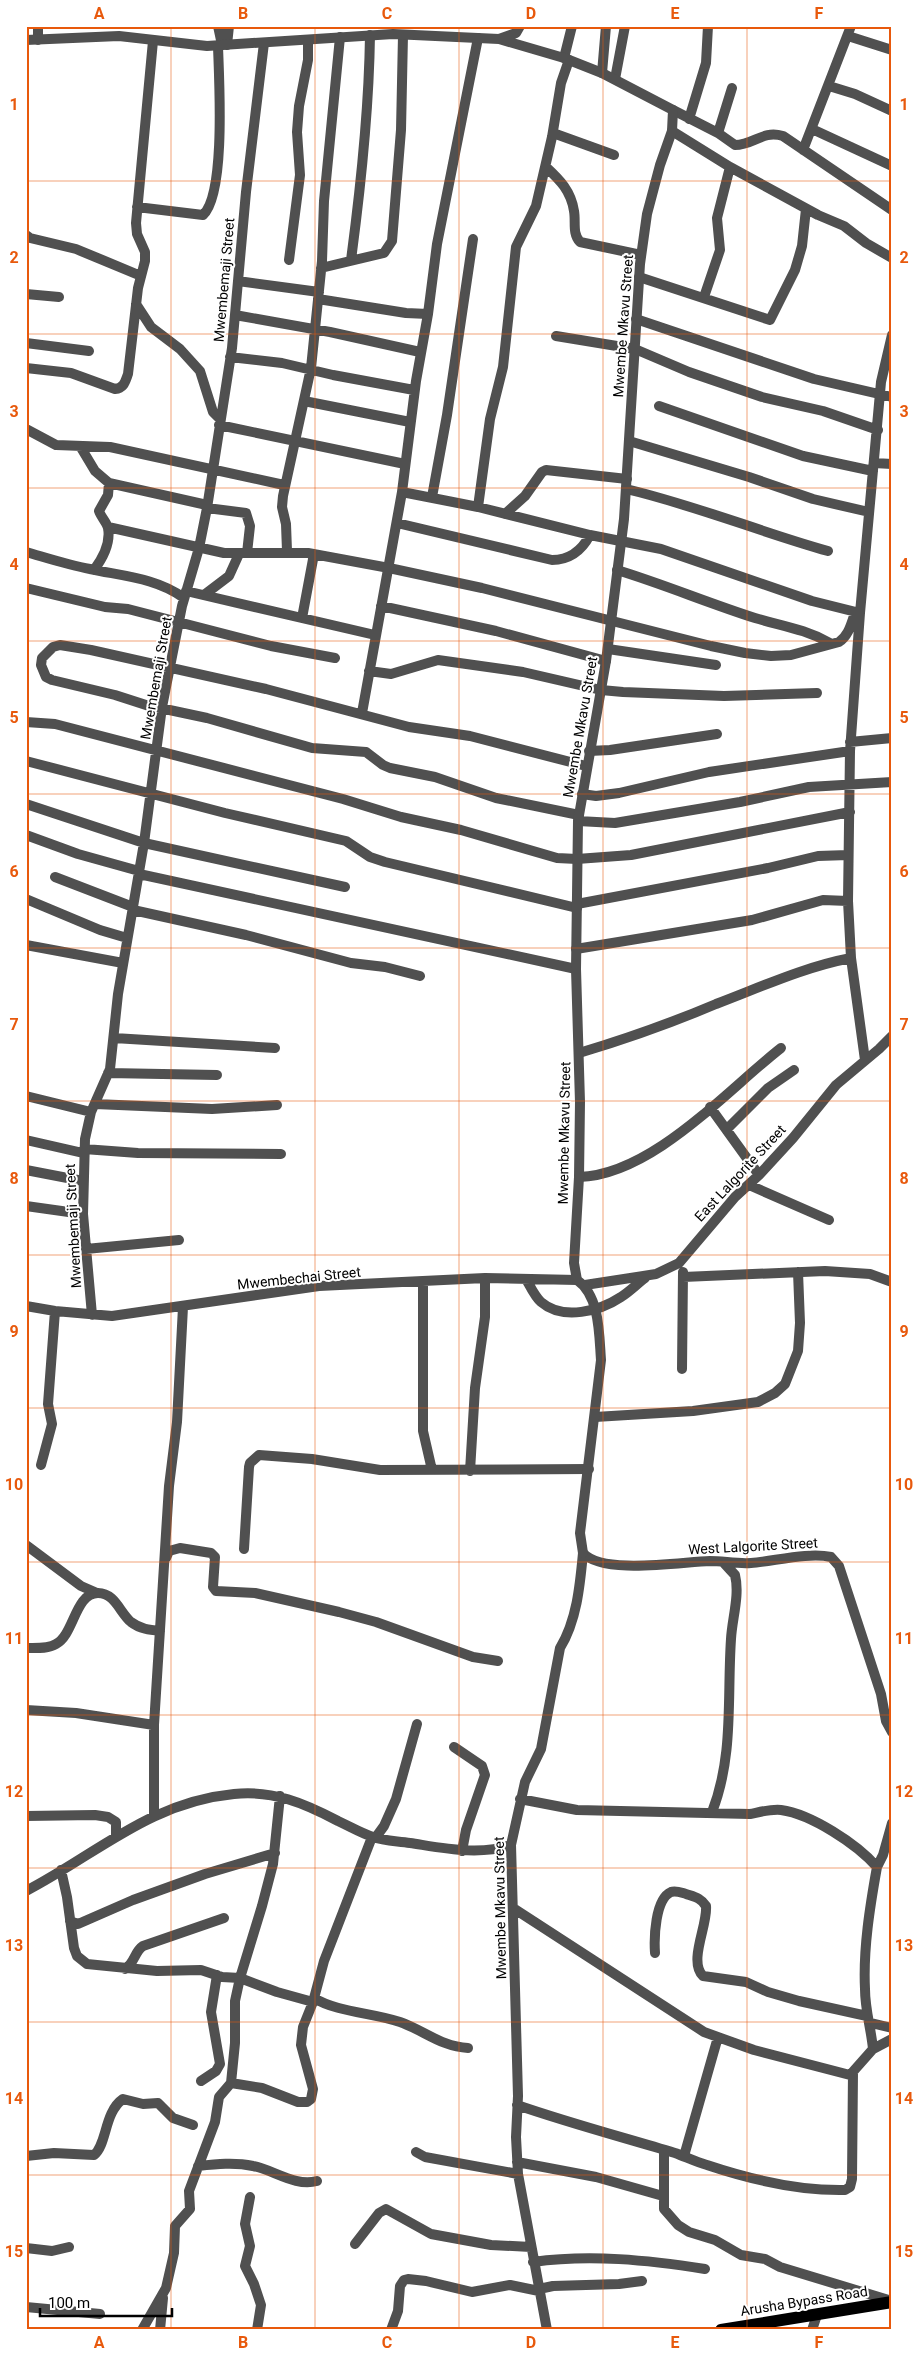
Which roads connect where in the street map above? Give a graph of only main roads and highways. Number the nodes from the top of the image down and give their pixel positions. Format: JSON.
{"nodes":[{"id":1,"x":892,"y":2301,"type":"edge"},
{"id":2,"x":721,"y":2330,"type":"edge"}],
"edges":[{"from":1,"to":2,"type":"main road","name":"Arusha Bypass Road"}]}
